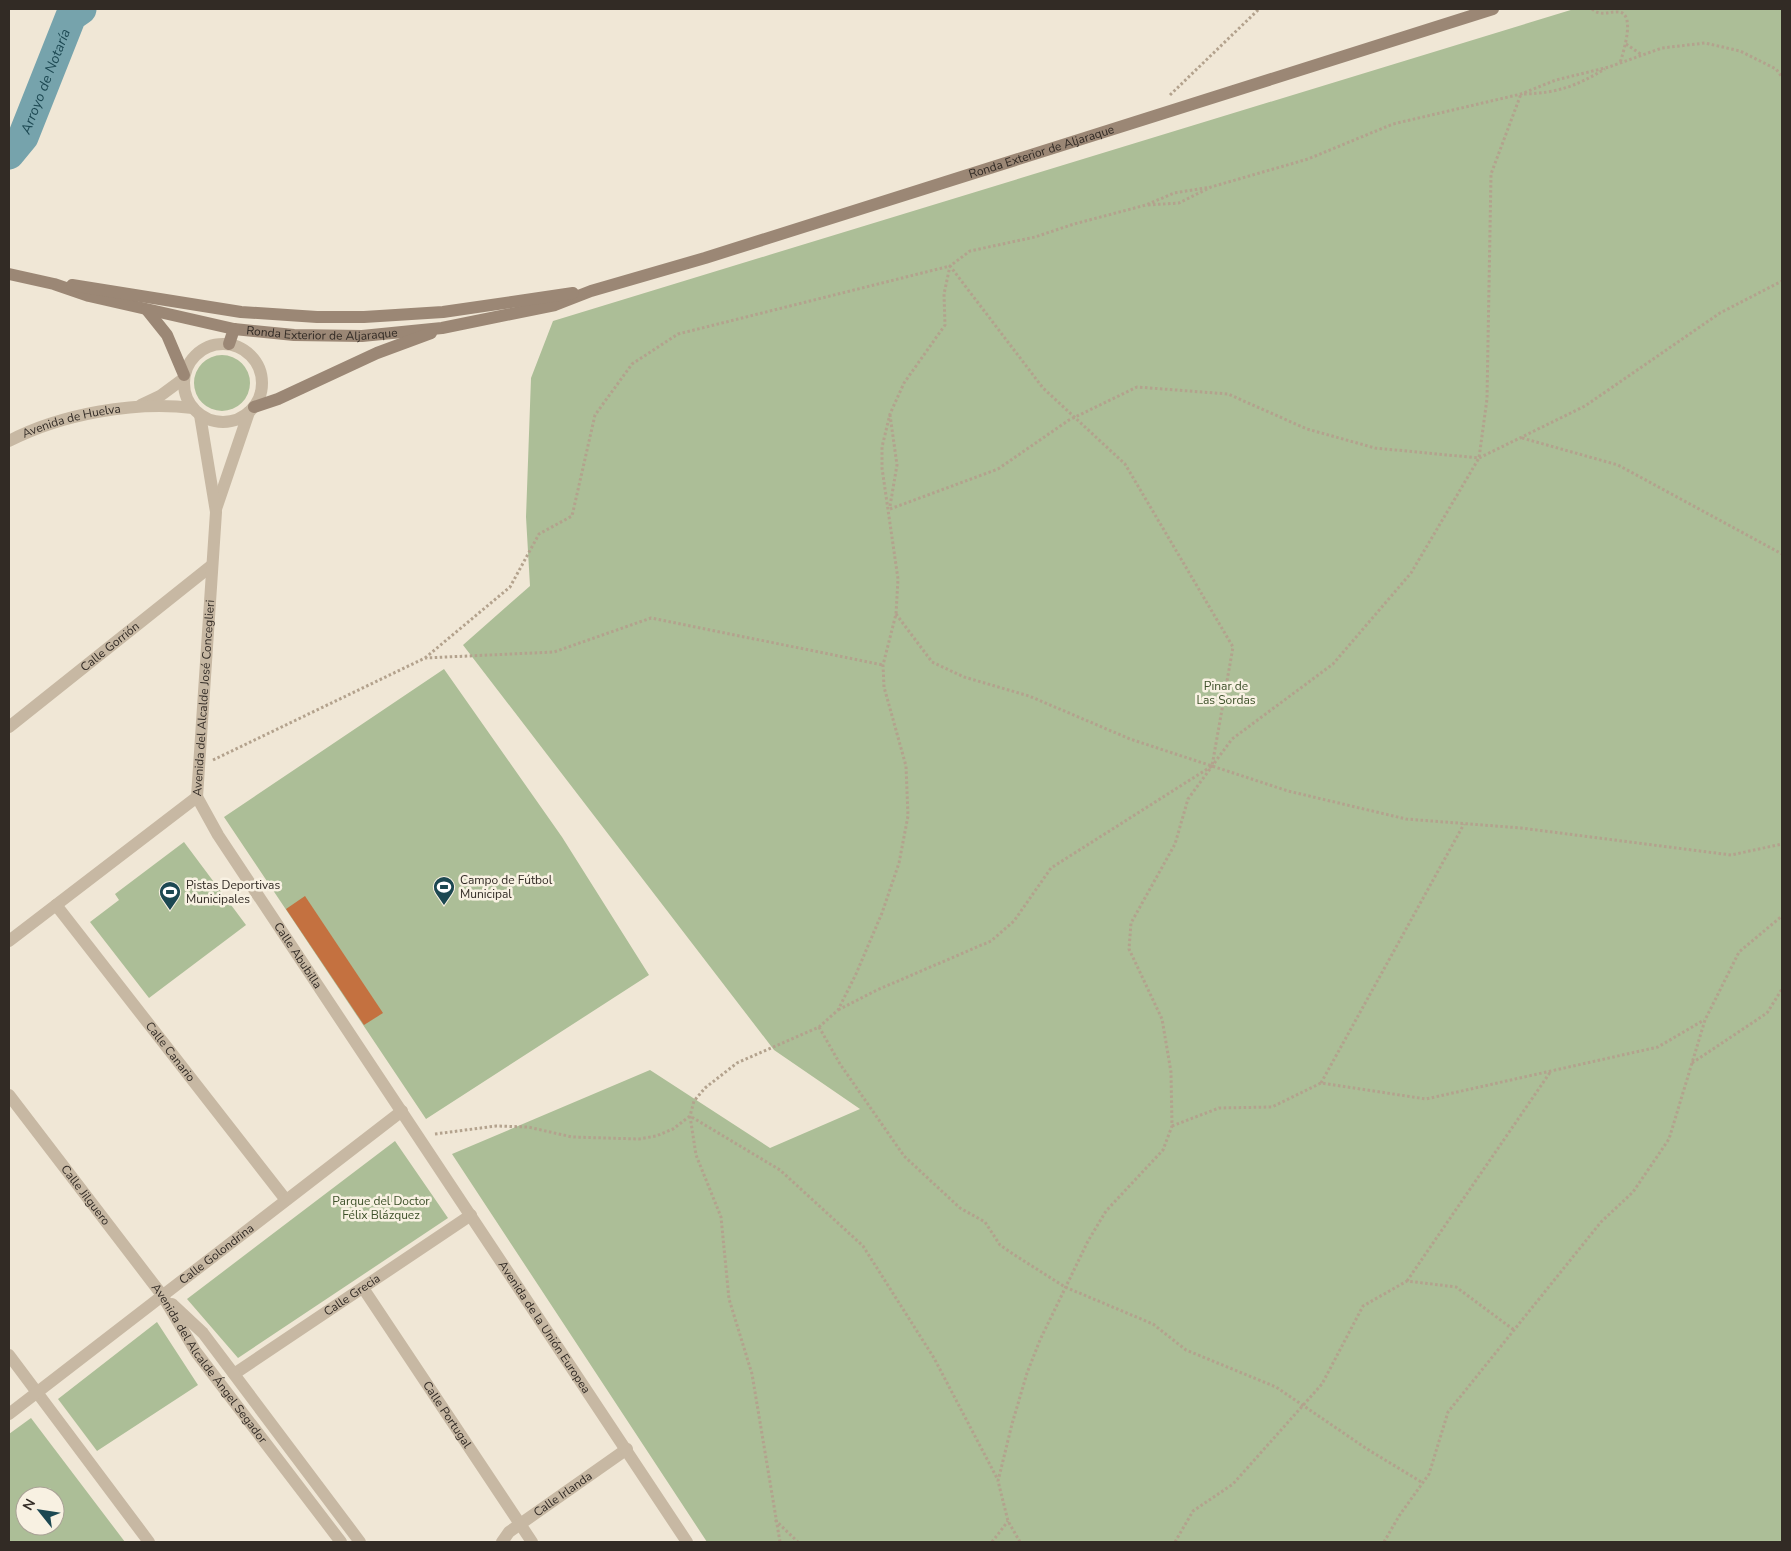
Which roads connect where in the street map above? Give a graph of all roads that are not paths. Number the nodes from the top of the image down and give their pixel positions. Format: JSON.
{"nodes":[{"id":1,"x":1493,"y":9,"type":"edge"},
{"id":2,"x":9,"y":274,"type":"edge"},
{"id":3,"x":54,"y":284,"type":"junction"},
{"id":4,"x":591,"y":291,"type":"junction"},
{"id":5,"x":194,"y":304,"type":"junction"},
{"id":6,"x":147,"y":310,"type":"junction"},
{"id":7,"x":317,"y":317,"type":"junction"},
{"id":8,"x":442,"y":328,"type":"junction"},
{"id":9,"x":234,"y":329,"type":"junction"},
{"id":10,"x":229,"y":344,"type":"junction"},
{"id":11,"x":184,"y":377,"type":"junction"},
{"id":12,"x":136,"y":407,"type":"junction"},
{"id":13,"x":251,"y":410,"type":"junction"},
{"id":14,"x":196,"y":412,"type":"junction"},
{"id":15,"x":9,"y":441,"type":"edge"},
{"id":16,"x":216,"y":512,"type":"junction"},
{"id":17,"x":211,"y":566,"type":"junction"},
{"id":18,"x":9,"y":727,"type":"edge"},
{"id":19,"x":197,"y":796,"type":"junction"},
{"id":20,"x":56,"y":904,"type":"junction"},
{"id":21,"x":9,"y":941,"type":"edge"},
{"id":22,"x":9,"y":1095,"type":"edge"},
{"id":23,"x":402,"y":1111,"type":"junction"},
{"id":24,"x":286,"y":1200,"type":"junction"},
{"id":25,"x":471,"y":1215,"type":"junction"},
{"id":26,"x":363,"y":1288,"type":"junction"},
{"id":27,"x":162,"y":1295,"type":"junction"},
{"id":28,"x":9,"y":1355,"type":"edge"},
{"id":29,"x":234,"y":1374,"type":"junction"},
{"id":30,"x":37,"y":1392,"type":"junction"},
{"id":31,"x":9,"y":1414,"type":"edge"},
{"id":32,"x":627,"y":1450,"type":"junction"},
{"id":33,"x":520,"y":1524,"type":"junction"},
{"id":34,"x":149,"y":1542,"type":"edge"},
{"id":35,"x":341,"y":1542,"type":"edge"},
{"id":36,"x":360,"y":1542,"type":"edge"},
{"id":37,"x":502,"y":1542,"type":"edge"},
{"id":38,"x":532,"y":1542,"type":"edge"},
{"id":39,"x":687,"y":1542,"type":"edge"}],
"edges":[{"from":1,"to":4,"type":"main road","name":"Ronda Exterior de Aljaraque"},
{"from":2,"to":3,"type":"main road","name":"Ronda Exterior de Aljaraque"},
{"from":3,"to":5,"type":"main road","name":"Ronda Exterior de Aljaraque"},
{"from":3,"to":6,"type":"main road","name":"Ronda Exterior de Aljaraque"},
{"from":4,"to":7,"type":"main road","name":"Ronda Exterior de Aljaraque"},
{"from":4,"to":8,"type":"main road","name":"Ronda Exterior de Aljaraque"},
{"from":5,"to":7,"type":"main road","name":"Ronda Exterior de Aljaraque"},
{"from":5,"to":9,"type":"main road"},
{"from":6,"to":9,"type":"main road","name":"Ronda Exterior de Aljaraque"},
{"from":6,"to":11,"type":"main road"},
{"from":7,"to":9,"type":"main road"},
{"from":8,"to":9,"type":"main road","name":"Ronda Exterior de Aljaraque"},
{"from":8,"to":13,"type":"main road"},
{"from":9,"to":10,"type":"main road"},
{"from":10,"to":11,"type":"street"},
{"from":10,"to":13,"type":"street"},
{"from":11,"to":12,"type":"street","name":"Avenida de Huelva"},
{"from":11,"to":14,"type":"street"},
{"from":12,"to":14,"type":"street","name":"Avenida de Huelva"},
{"from":12,"to":15,"type":"street","name":"Avenida de Huelva"},
{"from":13,"to":14,"type":"street"},
{"from":13,"to":16,"type":"street","name":"Avenida del Alcalde José Conceglieri"},
{"from":14,"to":16,"type":"street","name":"Avenida del Alcalde José Conceglieri"},
{"from":16,"to":17,"type":"street","name":"Avenida del Alcalde José Conceglieri"},
{"from":17,"to":18,"type":"street","name":"Calle Gorrión"},
{"from":17,"to":19,"type":"street","name":"Avenida del Alcalde José Conceglieri"},
{"from":19,"to":20,"type":"street","name":"Avenida del Alcalde José Conceglieri"},
{"from":19,"to":23,"type":"street","name":"Calle Abubilla"},
{"from":20,"to":21,"type":"street","name":"Avenida del Alcalde José Conceglieri"},
{"from":20,"to":24,"type":"street","name":"Calle Canario"},
{"from":22,"to":27,"type":"street","name":"Calle Jilguero"},
{"from":23,"to":24,"type":"street","name":"Calle Golondrina"},
{"from":23,"to":25,"type":"street","name":"Avenida de la Unión Europea"},
{"from":24,"to":27,"type":"street","name":"Calle Golondrina"},
{"from":25,"to":26,"type":"street","name":"Calle Grecia"},
{"from":25,"to":32,"type":"street","name":"Avenida de la Unión Europea"},
{"from":26,"to":29,"type":"street","name":"Calle Grecia"},
{"from":26,"to":33,"type":"street","name":"Calle Portugal"},
{"from":27,"to":29,"type":"street","name":"Avenida del Alcalde Ángel Segador"},
{"from":27,"to":30,"type":"street","name":"Calle Golondrina"},
{"from":27,"to":35,"type":"street","name":"Avenida del Alcalde Ángel Segador"},
{"from":28,"to":30,"type":"street"},
{"from":29,"to":36,"type":"street","name":"Avenida del Alcalde Ángel Segador"},
{"from":30,"to":31,"type":"street","name":"Calle Golondrina"},
{"from":30,"to":34,"type":"street"},
{"from":32,"to":33,"type":"street","name":"Calle Irlanda"},
{"from":32,"to":39,"type":"street","name":"Avenida de la Unión Europea"},
{"from":33,"to":37,"type":"street","name":"Calle Irlanda"},
{"from":33,"to":38,"type":"street","name":"Calle Portugal"}]}
